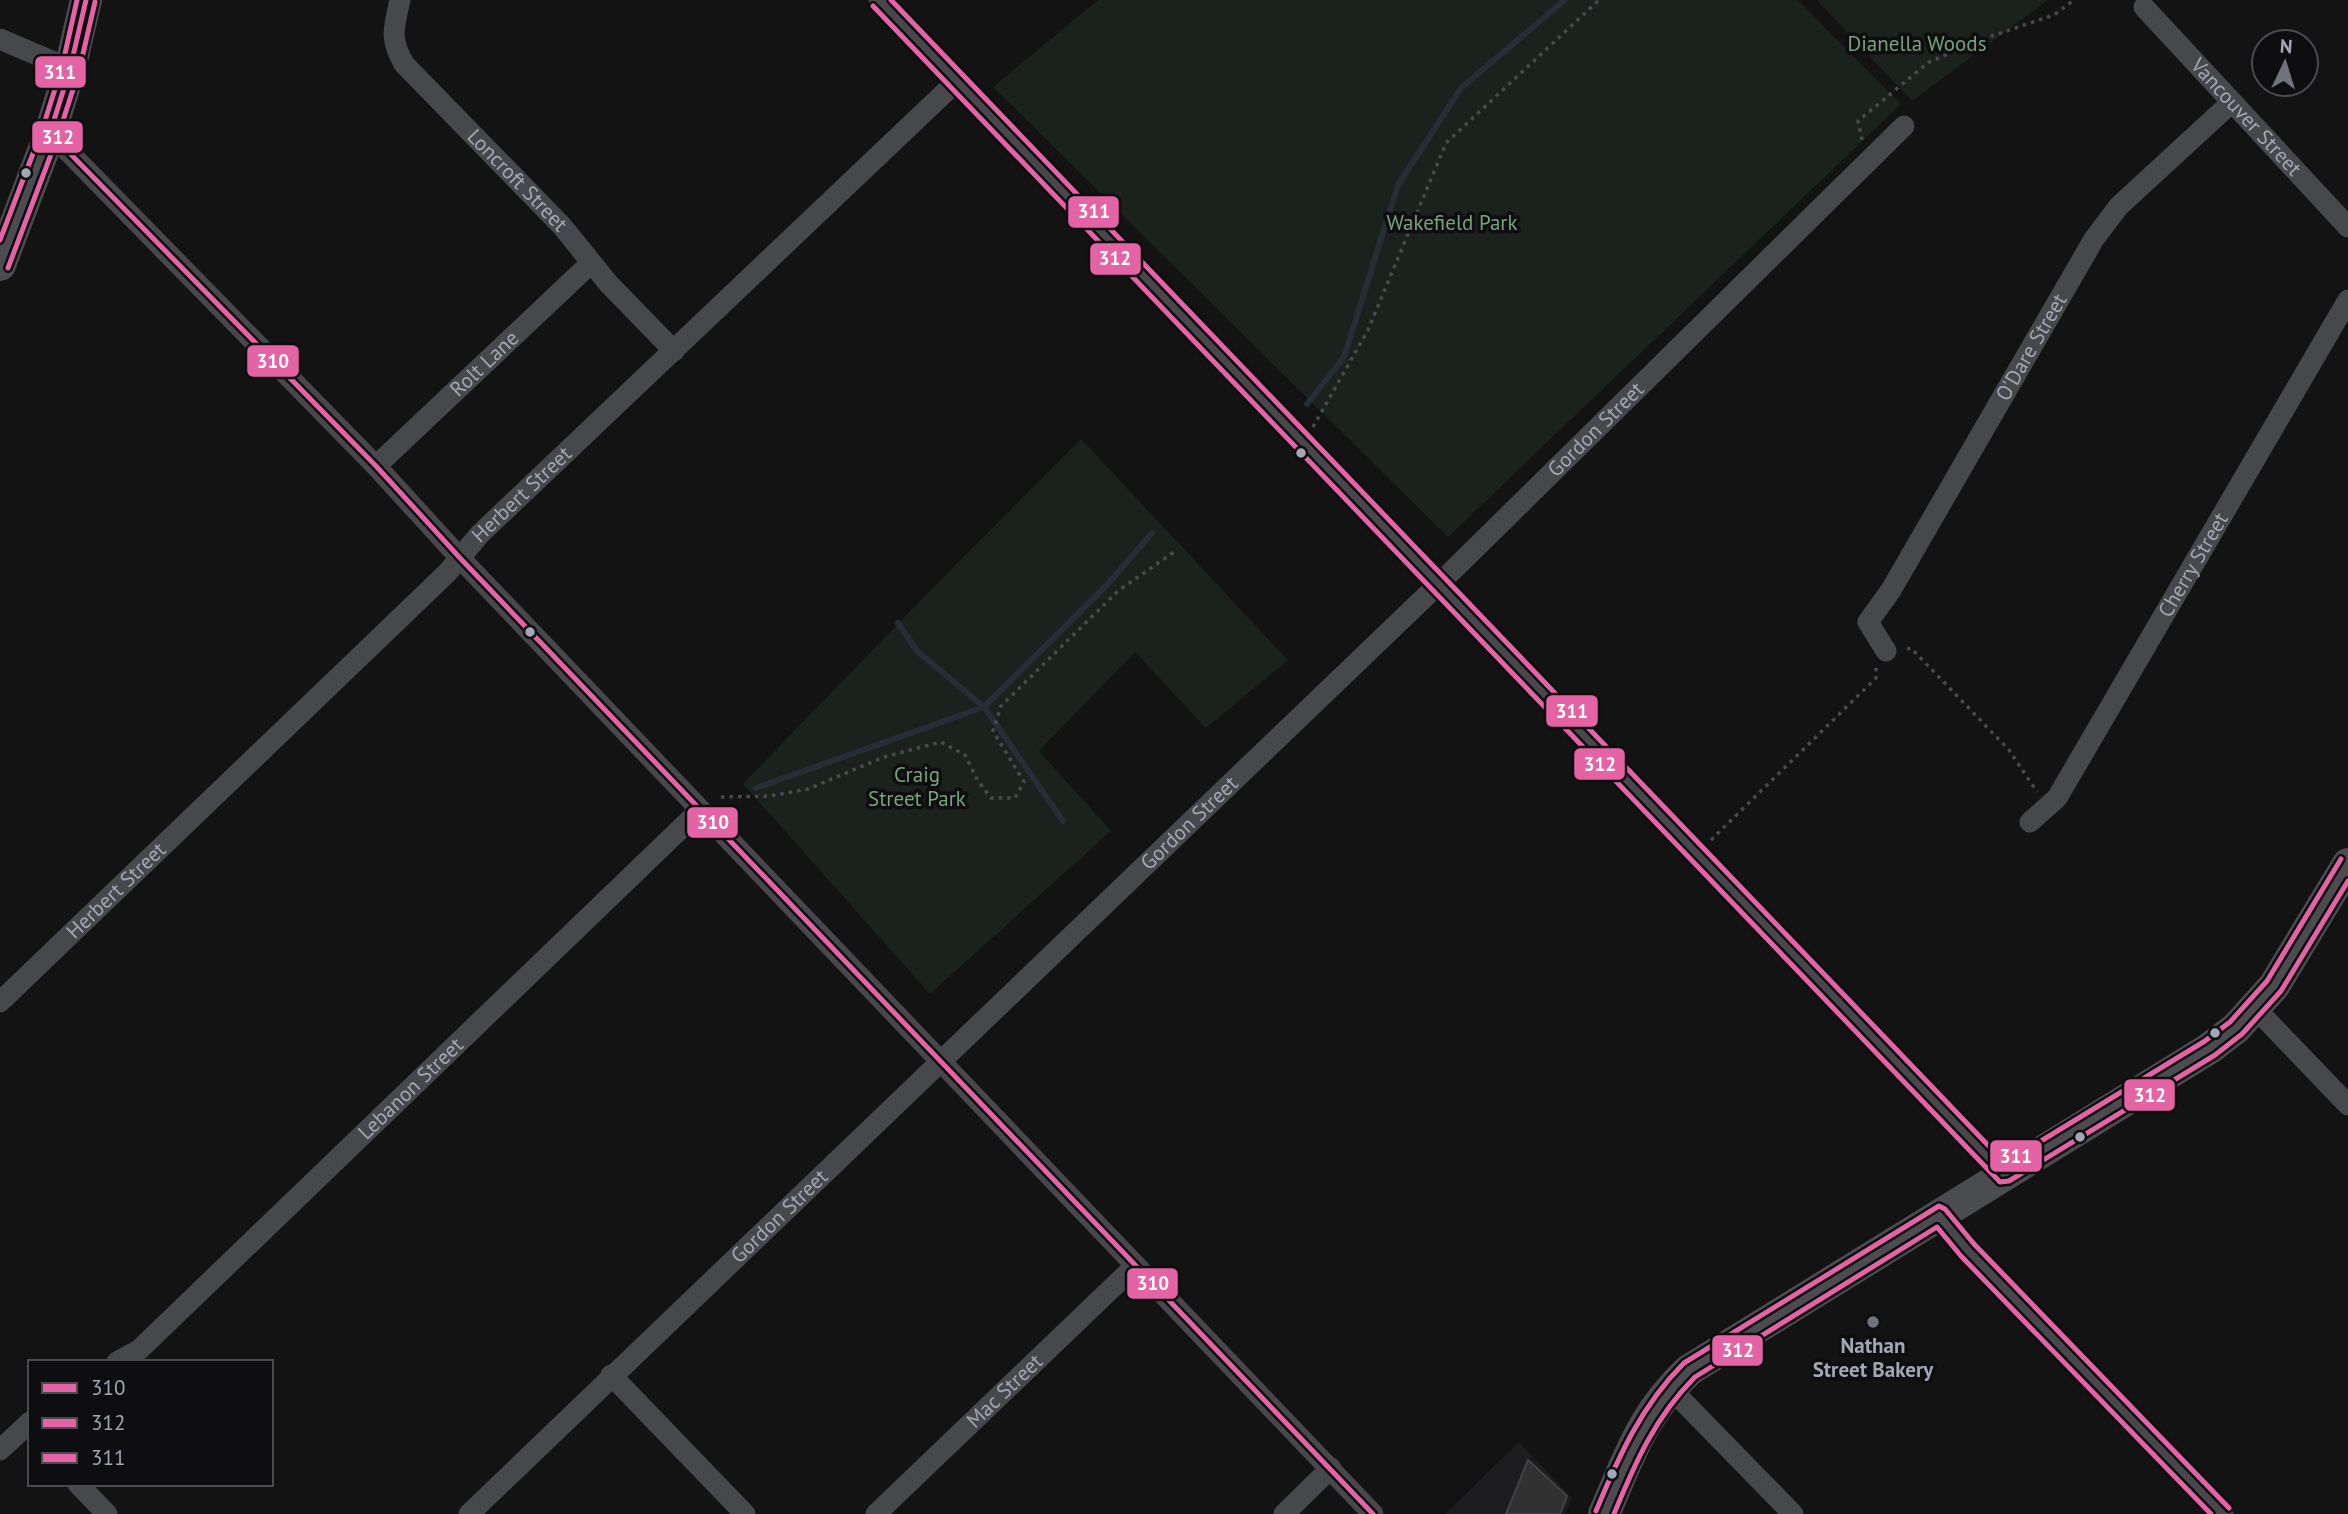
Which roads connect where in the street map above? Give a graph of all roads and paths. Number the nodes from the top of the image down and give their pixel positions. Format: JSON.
{"nodes":[{"id":1,"x":86,"y":0,"type":"edge"},
{"id":2,"x":400,"y":0,"type":"edge"},
{"id":3,"x":879,"y":0,"type":"edge"},
{"id":4,"x":1599,"y":0,"type":"edge"},
{"id":5,"x":2074,"y":0,"type":"edge"},
{"id":6,"x":2144,"y":7,"type":"dead end"},
{"id":7,"x":0,"y":39,"type":"edge"},
{"id":8,"x":70,"y":69,"type":"junction"},
{"id":9,"x":957,"y":81,"type":"junction"},
{"id":10,"x":2232,"y":102,"type":"junction"},
{"id":11,"x":1904,"y":126,"type":"dead end"},
{"id":12,"x":50,"y":133,"type":"junction"},
{"id":13,"x":1873,"y":156,"type":"junction"},
{"id":14,"x":2348,"y":227,"type":"edge"},
{"id":15,"x":591,"y":263,"type":"junction"},
{"id":16,"x":0,"y":265,"type":"edge"},
{"id":17,"x":2348,"y":300,"type":"edge"},
{"id":18,"x":674,"y":351,"type":"junction"},
{"id":19,"x":1304,"y":443,"type":"junction"},
{"id":20,"x":376,"y":466,"type":"junction"},
{"id":21,"x":1174,"y":552,"type":"dead end"},
{"id":22,"x":460,"y":558,"type":"junction"},
{"id":23,"x":1438,"y":583,"type":"junction"},
{"id":24,"x":1886,"y":652,"type":"junction"},
{"id":25,"x":720,"y":797,"type":"dead end"},
{"id":26,"x":2048,"y":808,"type":"junction"},
{"id":27,"x":700,"y":810,"type":"junction"},
{"id":28,"x":2030,"y":822,"type":"dead end"},
{"id":29,"x":1698,"y":853,"type":"junction"},
{"id":30,"x":2348,"y":864,"type":"edge"},
{"id":31,"x":0,"y":1002,"type":"edge"},
{"id":32,"x":2256,"y":1009,"type":"junction"},
{"id":33,"x":939,"y":1062,"type":"junction"},
{"id":34,"x":2348,"y":1105,"type":"edge"},
{"id":35,"x":2004,"y":1174,"type":"junction"},
{"id":36,"x":1939,"y":1215,"type":"junction"},
{"id":37,"x":1135,"y":1266,"type":"junction"},
{"id":38,"x":121,"y":1360,"type":"edge"},
{"id":39,"x":611,"y":1376,"type":"junction"},
{"id":40,"x":1670,"y":1388,"type":"junction"},
{"id":41,"x":28,"y":1428,"type":"edge"},
{"id":42,"x":0,"y":1450,"type":"edge"},
{"id":43,"x":1331,"y":1468,"type":"junction"},
{"id":44,"x":80,"y":1486,"type":"edge"},
{"id":45,"x":107,"y":1514,"type":"edge"},
{"id":46,"x":469,"y":1514,"type":"edge"},
{"id":47,"x":745,"y":1514,"type":"edge"},
{"id":48,"x":876,"y":1514,"type":"edge"},
{"id":49,"x":1284,"y":1514,"type":"edge"},
{"id":50,"x":1373,"y":1514,"type":"edge"},
{"id":51,"x":1604,"y":1514,"type":"edge"},
{"id":52,"x":1793,"y":1514,"type":"edge"},
{"id":53,"x":2223,"y":1514,"type":"edge"}],
"edges":[{"from":1,"to":8,"type":"street"},
{"from":2,"to":15,"type":"street","name":"Loncroft Street"},
{"from":3,"to":9,"type":"street"},
{"from":4,"to":19,"type":"path"},
{"from":5,"to":13,"type":"path"},
{"from":6,"to":10,"type":"street","name":"Vancouver Street"},
{"from":7,"to":8,"type":"street"},
{"from":8,"to":12,"type":"street"},
{"from":9,"to":18,"type":"street","name":"Herbert Street"},
{"from":9,"to":19,"type":"street"},
{"from":10,"to":14,"type":"street","name":"Vancouver Street"},
{"from":10,"to":24,"type":"street","name":"O'Dare Street"},
{"from":11,"to":13,"type":"street","name":"Gordon Street"},
{"from":12,"to":16,"type":"street"},
{"from":12,"to":20,"type":"street"},
{"from":13,"to":23,"type":"street","name":"Gordon Street"},
{"from":15,"to":18,"type":"street","name":"Loncroft Street"},
{"from":15,"to":20,"type":"street","name":"Rolt Lane"},
{"from":17,"to":26,"type":"street","name":"Cherry Street"},
{"from":18,"to":22,"type":"street","name":"Herbert Street"},
{"from":19,"to":23,"type":"street"},
{"from":20,"to":22,"type":"street"},
{"from":21,"to":25,"type":"path"},
{"from":22,"to":27,"type":"street"},
{"from":22,"to":31,"type":"street","name":"Herbert Street"},
{"from":23,"to":29,"type":"street"},
{"from":23,"to":33,"type":"street","name":"Gordon Street"},
{"from":24,"to":26,"type":"path"},
{"from":24,"to":29,"type":"path"},
{"from":26,"to":28,"type":"street","name":"Cherry Street"},
{"from":27,"to":33,"type":"street"},
{"from":27,"to":38,"type":"street","name":"Lebanon Street"},
{"from":29,"to":35,"type":"street"},
{"from":30,"to":32,"type":"street"},
{"from":32,"to":34,"type":"street"},
{"from":32,"to":35,"type":"street"},
{"from":33,"to":37,"type":"street"},
{"from":33,"to":39,"type":"street","name":"Gordon Street"},
{"from":35,"to":36,"type":"street"},
{"from":36,"to":40,"type":"street"},
{"from":36,"to":53,"type":"street"},
{"from":37,"to":43,"type":"street"},
{"from":37,"to":48,"type":"street","name":"Mac Street"},
{"from":39,"to":46,"type":"street","name":"Gordon Street"},
{"from":39,"to":47,"type":"street"},
{"from":40,"to":51,"type":"street"},
{"from":40,"to":52,"type":"street"},
{"from":41,"to":42,"type":"street"},
{"from":43,"to":49,"type":"street"},
{"from":43,"to":50,"type":"street"},
{"from":44,"to":45,"type":"street"}]}
